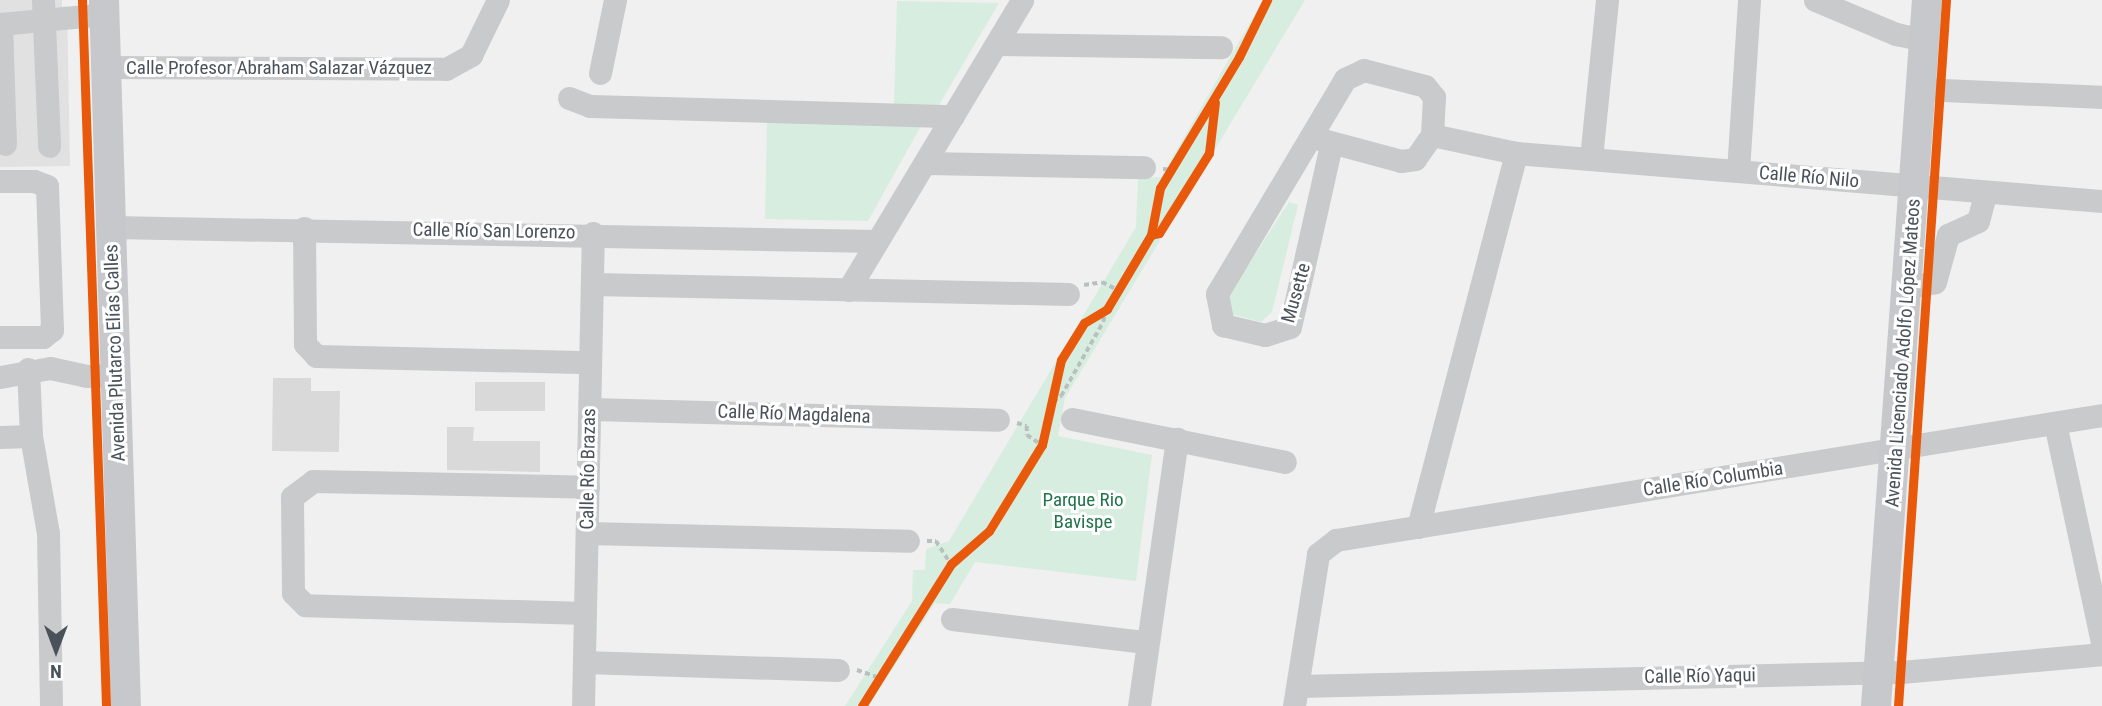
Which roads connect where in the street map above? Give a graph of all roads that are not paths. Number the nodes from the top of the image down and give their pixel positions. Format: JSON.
{"nodes":[{"id":1,"x":498,"y":0,"type":"edge"},
{"id":2,"x":615,"y":0,"type":"edge"},
{"id":3,"x":1022,"y":0,"type":"edge"},
{"id":4,"x":1607,"y":0,"type":"edge"},
{"id":5,"x":1749,"y":0,"type":"edge"},
{"id":6,"x":1815,"y":0,"type":"edge"},
{"id":7,"x":1927,"y":0,"type":"edge"},
{"id":8,"x":104,"y":7,"type":"edge"},
{"id":9,"x":43,"y":9,"type":"edge"},
{"id":10,"x":0,"y":24,"type":"edge"},
{"id":11,"x":1924,"y":40,"type":"junction"},
{"id":12,"x":996,"y":44,"type":"junction"},
{"id":13,"x":1222,"y":47,"type":"dead end"},
{"id":14,"x":106,"y":66,"type":"junction"},
{"id":15,"x":600,"y":73,"type":"dead end"},
{"id":16,"x":1921,"y":89,"type":"junction"},
{"id":17,"x":2102,"y":97,"type":"edge"},
{"id":18,"x":569,"y":98,"type":"dead end"},
{"id":19,"x":953,"y":116,"type":"junction"},
{"id":20,"x":1432,"y":135,"type":"junction"},
{"id":21,"x":1321,"y":141,"type":"junction"},
{"id":22,"x":5,"y":144,"type":"dead end"},
{"id":23,"x":49,"y":146,"type":"dead end"},
{"id":24,"x":1516,"y":153,"type":"junction"},
{"id":25,"x":1591,"y":158,"type":"junction"},
{"id":26,"x":926,"y":163,"type":"junction"},
{"id":27,"x":1144,"y":167,"type":"dead end"},
{"id":28,"x":1738,"y":171,"type":"junction"},
{"id":29,"x":0,"y":181,"type":"edge"},
{"id":30,"x":1915,"y":186,"type":"junction"},
{"id":31,"x":1986,"y":191,"type":"junction"},
{"id":32,"x":2102,"y":201,"type":"edge"},
{"id":33,"x":111,"y":227,"type":"junction"},
{"id":34,"x":304,"y":228,"type":"junction"},
{"id":35,"x":593,"y":233,"type":"junction"},
{"id":36,"x":877,"y":241,"type":"junction"},
{"id":37,"x":592,"y":284,"type":"junction"},
{"id":38,"x":1908,"y":287,"type":"junction"},
{"id":39,"x":848,"y":290,"type":"junction"},
{"id":40,"x":1068,"y":294,"type":"road end"},
{"id":41,"x":0,"y":337,"type":"edge"},
{"id":42,"x":590,"y":362,"type":"junction"},
{"id":43,"x":28,"y":369,"type":"junction"},
{"id":44,"x":115,"y":375,"type":"junction"},
{"id":45,"x":0,"y":377,"type":"edge"},
{"id":46,"x":590,"y":409,"type":"junction"},
{"id":47,"x":2102,"y":415,"type":"edge"},
{"id":48,"x":1062,"y":416,"type":"road end"},
{"id":49,"x":998,"y":420,"type":"road end"},
{"id":50,"x":2055,"y":423,"type":"junction"},
{"id":51,"x":0,"y":436,"type":"edge"},
{"id":52,"x":31,"y":436,"type":"junction"},
{"id":53,"x":1177,"y":439,"type":"junction"},
{"id":54,"x":1896,"y":450,"type":"junction"},
{"id":55,"x":1285,"y":462,"type":"dead end"},
{"id":56,"x":588,"y":487,"type":"junction"},
{"id":57,"x":1418,"y":527,"type":"junction"},
{"id":58,"x":587,"y":533,"type":"junction"},
{"id":59,"x":908,"y":541,"type":"road end"},
{"id":60,"x":585,"y":613,"type":"junction"},
{"id":61,"x":952,"y":619,"type":"dead end"},
{"id":62,"x":1146,"y":642,"type":"junction"},
{"id":63,"x":2102,"y":643,"type":"edge"},
{"id":64,"x":2102,"y":654,"type":"edge"},
{"id":65,"x":584,"y":662,"type":"junction"},
{"id":66,"x":838,"y":670,"type":"road end"},
{"id":67,"x":1878,"y":672,"type":"junction"},
{"id":68,"x":1296,"y":696,"type":"edge"},
{"id":69,"x":51,"y":706,"type":"edge"},
{"id":70,"x":126,"y":706,"type":"edge"},
{"id":71,"x":583,"y":706,"type":"edge"},
{"id":72,"x":1139,"y":706,"type":"edge"},
{"id":73,"x":1876,"y":706,"type":"edge"}],
"edges":[{"from":1,"to":14,"type":"street","name":"Calle Profesor Abraham Salazar Vázquez"},
{"from":2,"to":15,"type":"street"},
{"from":3,"to":12,"type":"street"},
{"from":4,"to":25,"type":"street"},
{"from":5,"to":28,"type":"street"},
{"from":6,"to":11,"type":"street"},
{"from":7,"to":11,"type":"main road","name":"Avenida Licenciado Adolfo López Mateos"},
{"from":8,"to":9,"type":"street"},
{"from":8,"to":14,"type":"main road","name":"Avenida Plutarco Elías Calles"},
{"from":9,"to":10,"type":"street"},
{"from":9,"to":23,"type":"street"},
{"from":10,"to":22,"type":"street"},
{"from":11,"to":16,"type":"main road","name":"Avenida Licenciado Adolfo López Mateos"},
{"from":12,"to":13,"type":"street"},
{"from":12,"to":19,"type":"street"},
{"from":14,"to":33,"type":"main road","name":"Avenida Plutarco Elías Calles"},
{"from":16,"to":17,"type":"street"},
{"from":16,"to":30,"type":"main road","name":"Avenida Licenciado Adolfo López Mateos"},
{"from":18,"to":19,"type":"street"},
{"from":19,"to":26,"type":"street"},
{"from":20,"to":21,"type":"street"},
{"from":20,"to":21,"type":"street","name":"Musette"},
{"from":20,"to":24,"type":"street"},
{"from":21,"to":21,"type":"street","name":"Musette"},
{"from":24,"to":25,"type":"street","name":"Calle Río Nilo"},
{"from":24,"to":57,"type":"street"},
{"from":25,"to":28,"type":"street","name":"Calle Río Nilo"},
{"from":26,"to":27,"type":"street"},
{"from":26,"to":36,"type":"street"},
{"from":28,"to":30,"type":"street","name":"Calle Río Nilo"},
{"from":29,"to":41,"type":"street"},
{"from":30,"to":31,"type":"street","name":"Calle Río Nilo"},
{"from":30,"to":38,"type":"main road","name":"Avenida Licenciado Adolfo López Mateos"},
{"from":31,"to":32,"type":"street","name":"Calle Río Nilo"},
{"from":31,"to":38,"type":"street"},
{"from":33,"to":34,"type":"street","name":"Calle Río San Lorenzo"},
{"from":33,"to":44,"type":"main road","name":"Avenida Plutarco Elías Calles"},
{"from":34,"to":35,"type":"street","name":"Calle Río San Lorenzo"},
{"from":34,"to":42,"type":"street"},
{"from":35,"to":36,"type":"street","name":"Calle Río San Lorenzo"},
{"from":35,"to":37,"type":"street","name":"Calle Río Brazas"},
{"from":36,"to":39,"type":"street"},
{"from":37,"to":39,"type":"street"},
{"from":37,"to":42,"type":"street","name":"Calle Río Brazas"},
{"from":38,"to":54,"type":"main road","name":"Avenida Licenciado Adolfo López Mateos"},
{"from":39,"to":40,"type":"street"},
{"from":42,"to":46,"type":"street","name":"Calle Río Brazas"},
{"from":43,"to":44,"type":"street"},
{"from":43,"to":45,"type":"street"},
{"from":43,"to":52,"type":"street"},
{"from":44,"to":70,"type":"main road","name":"Avenida Plutarco Elías Calles"},
{"from":46,"to":49,"type":"street","name":"Calle Río Magdalena"},
{"from":46,"to":56,"type":"street","name":"Calle Río Brazas"},
{"from":47,"to":50,"type":"street","name":"Calle Río Columbia"},
{"from":48,"to":53,"type":"street"},
{"from":50,"to":54,"type":"street","name":"Calle Río Columbia"},
{"from":50,"to":63,"type":"street"},
{"from":51,"to":52,"type":"street"},
{"from":52,"to":69,"type":"street"},
{"from":53,"to":55,"type":"street"},
{"from":53,"to":62,"type":"street"},
{"from":54,"to":57,"type":"street","name":"Calle Río Columbia"},
{"from":54,"to":67,"type":"main road","name":"Avenida Licenciado Adolfo López Mateos"},
{"from":56,"to":58,"type":"street","name":"Calle Río Brazas"},
{"from":56,"to":60,"type":"street"},
{"from":57,"to":68,"type":"street","name":"Calle Río Columbia"},
{"from":58,"to":59,"type":"street"},
{"from":58,"to":60,"type":"street","name":"Calle Río Brazas"},
{"from":60,"to":65,"type":"street","name":"Calle Río Brazas"},
{"from":61,"to":62,"type":"street"},
{"from":62,"to":72,"type":"street"},
{"from":64,"to":67,"type":"street","name":"Calle Río Yaqui"},
{"from":65,"to":66,"type":"street"},
{"from":65,"to":71,"type":"street","name":"Calle Río Brazas"},
{"from":67,"to":68,"type":"street","name":"Calle Río Yaqui"},
{"from":67,"to":73,"type":"main road","name":"Avenida Licenciado Adolfo López Mateos"}]}
